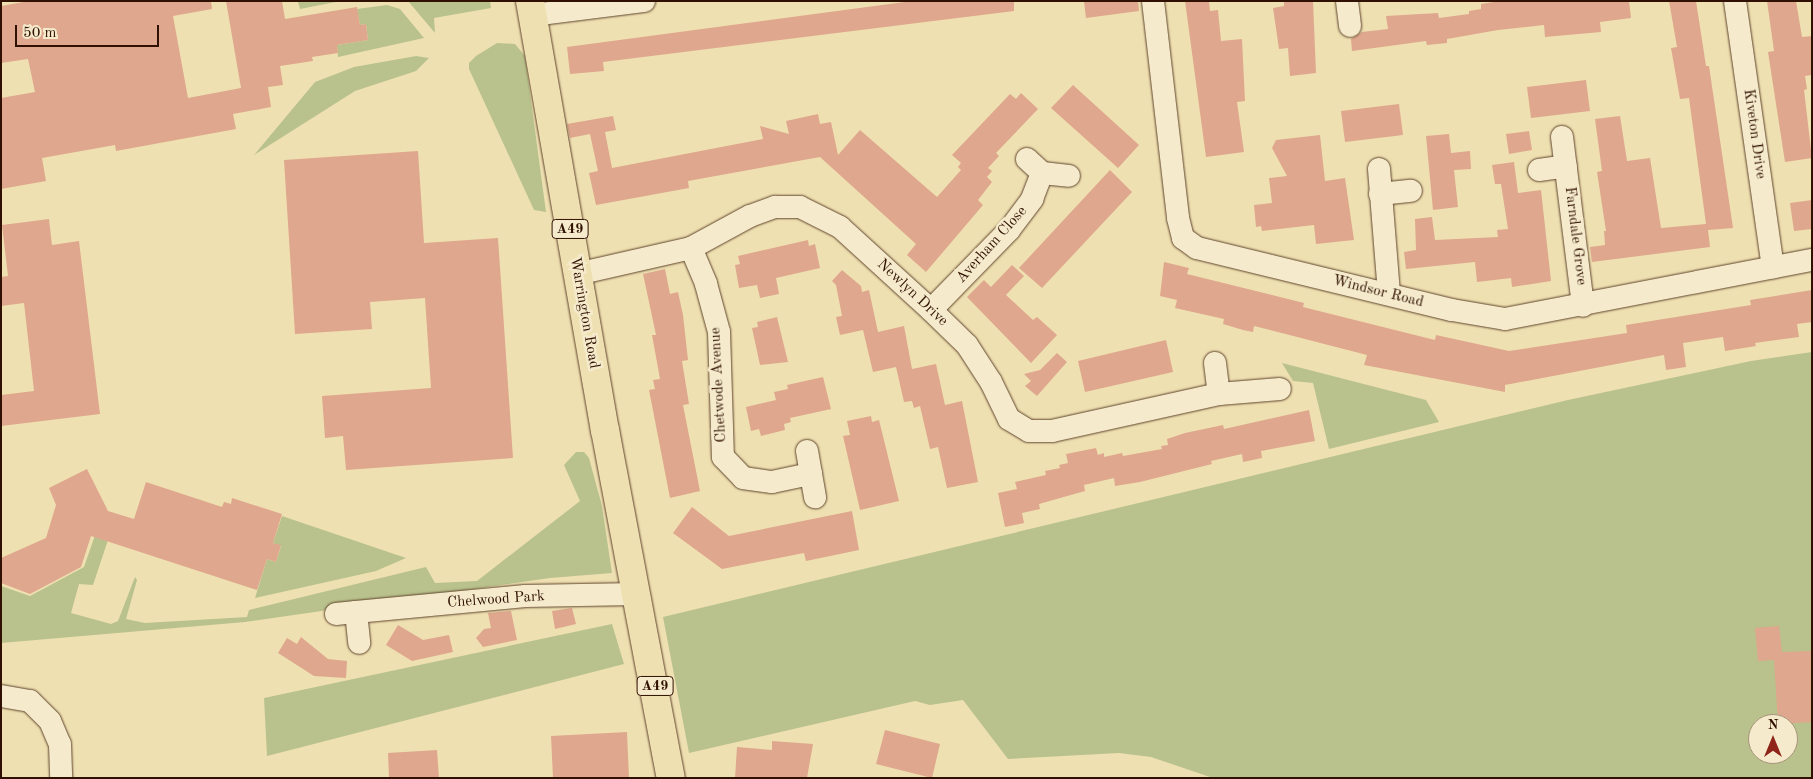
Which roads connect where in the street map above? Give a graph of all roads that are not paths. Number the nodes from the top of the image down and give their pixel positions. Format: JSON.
{"nodes":[{"id":1,"x":644,"y":1,"type":"edge"},
{"id":2,"x":1153,"y":1,"type":"edge"},
{"id":3,"x":1347,"y":1,"type":"edge"},
{"id":4,"x":1734,"y":1,"type":"edge"},
{"id":5,"x":531,"y":8,"type":"edge"},
{"id":6,"x":1350,"y":26,"type":"dead end"},
{"id":7,"x":1562,"y":137,"type":"dead end"},
{"id":8,"x":1566,"y":166,"type":"junction"},
{"id":9,"x":1379,"y":169,"type":"dead end"},
{"id":10,"x":1539,"y":170,"type":"dead end"},
{"id":11,"x":1069,"y":176,"type":"dead end"},
{"id":12,"x":1411,"y":191,"type":"dead end"},
{"id":13,"x":1380,"y":194,"type":"junction"},
{"id":14,"x":691,"y":248,"type":"junction"},
{"id":15,"x":1812,"y":260,"type":"edge"},
{"id":16,"x":1773,"y":267,"type":"junction"},
{"id":17,"x":577,"y":274,"type":"junction"},
{"id":18,"x":1388,"y":294,"type":"junction"},
{"id":19,"x":1583,"y":306,"type":"junction"},
{"id":20,"x":932,"y":310,"type":"junction"},
{"id":21,"x":1216,"y":364,"type":"dead end"},
{"id":22,"x":1280,"y":388,"type":"dead end"},
{"id":23,"x":1219,"y":394,"type":"junction"},
{"id":24,"x":806,"y":451,"type":"dead end"},
{"id":25,"x":811,"y":474,"type":"junction"},
{"id":26,"x":815,"y":498,"type":"dead end"},
{"id":27,"x":637,"y":594,"type":"junction"},
{"id":28,"x":359,"y":643,"type":"dead end"},
{"id":29,"x":1,"y":696,"type":"edge"},
{"id":30,"x":61,"y":778,"type":"edge"},
{"id":31,"x":672,"y":778,"type":"edge"}],
"edges":[{"from":1,"to":5,"type":"street"},
{"from":2,"to":18,"type":"street","name":"Windsor Road"},
{"from":3,"to":6,"type":"street"},
{"from":4,"to":16,"type":"street","name":"Kiveton Drive"},
{"from":5,"to":17,"type":"main road","name":"Warrington Road","number":"A49"},
{"from":7,"to":8,"type":"street","name":"Farndale Grove"},
{"from":8,"to":10,"type":"street","name":"Farndale Grove"},
{"from":8,"to":19,"type":"street","name":"Farndale Grove"},
{"from":9,"to":13,"type":"street"},
{"from":11,"to":20,"type":"street","name":"Averham Close"},
{"from":12,"to":13,"type":"street"},
{"from":13,"to":18,"type":"street"},
{"from":14,"to":17,"type":"street","name":"Newlyn Drive"},
{"from":14,"to":20,"type":"street","name":"Newlyn Drive"},
{"from":14,"to":25,"type":"street","name":"Chetwode Avenue"},
{"from":15,"to":16,"type":"street","name":"Windsor Road"},
{"from":16,"to":19,"type":"street","name":"Windsor Road"},
{"from":17,"to":27,"type":"main road","name":"Warrington Road","number":"A49"},
{"from":18,"to":19,"type":"street","name":"Windsor Road"},
{"from":20,"to":23,"type":"street","name":"Newlyn Drive"},
{"from":21,"to":23,"type":"street"},
{"from":22,"to":23,"type":"street","name":"Newlyn Drive"},
{"from":24,"to":25,"type":"street"},
{"from":25,"to":26,"type":"street"},
{"from":27,"to":28,"type":"street","name":"Chelwood Park"},
{"from":27,"to":31,"type":"main road","number":"A49"},
{"from":29,"to":30,"type":"street"}]}
